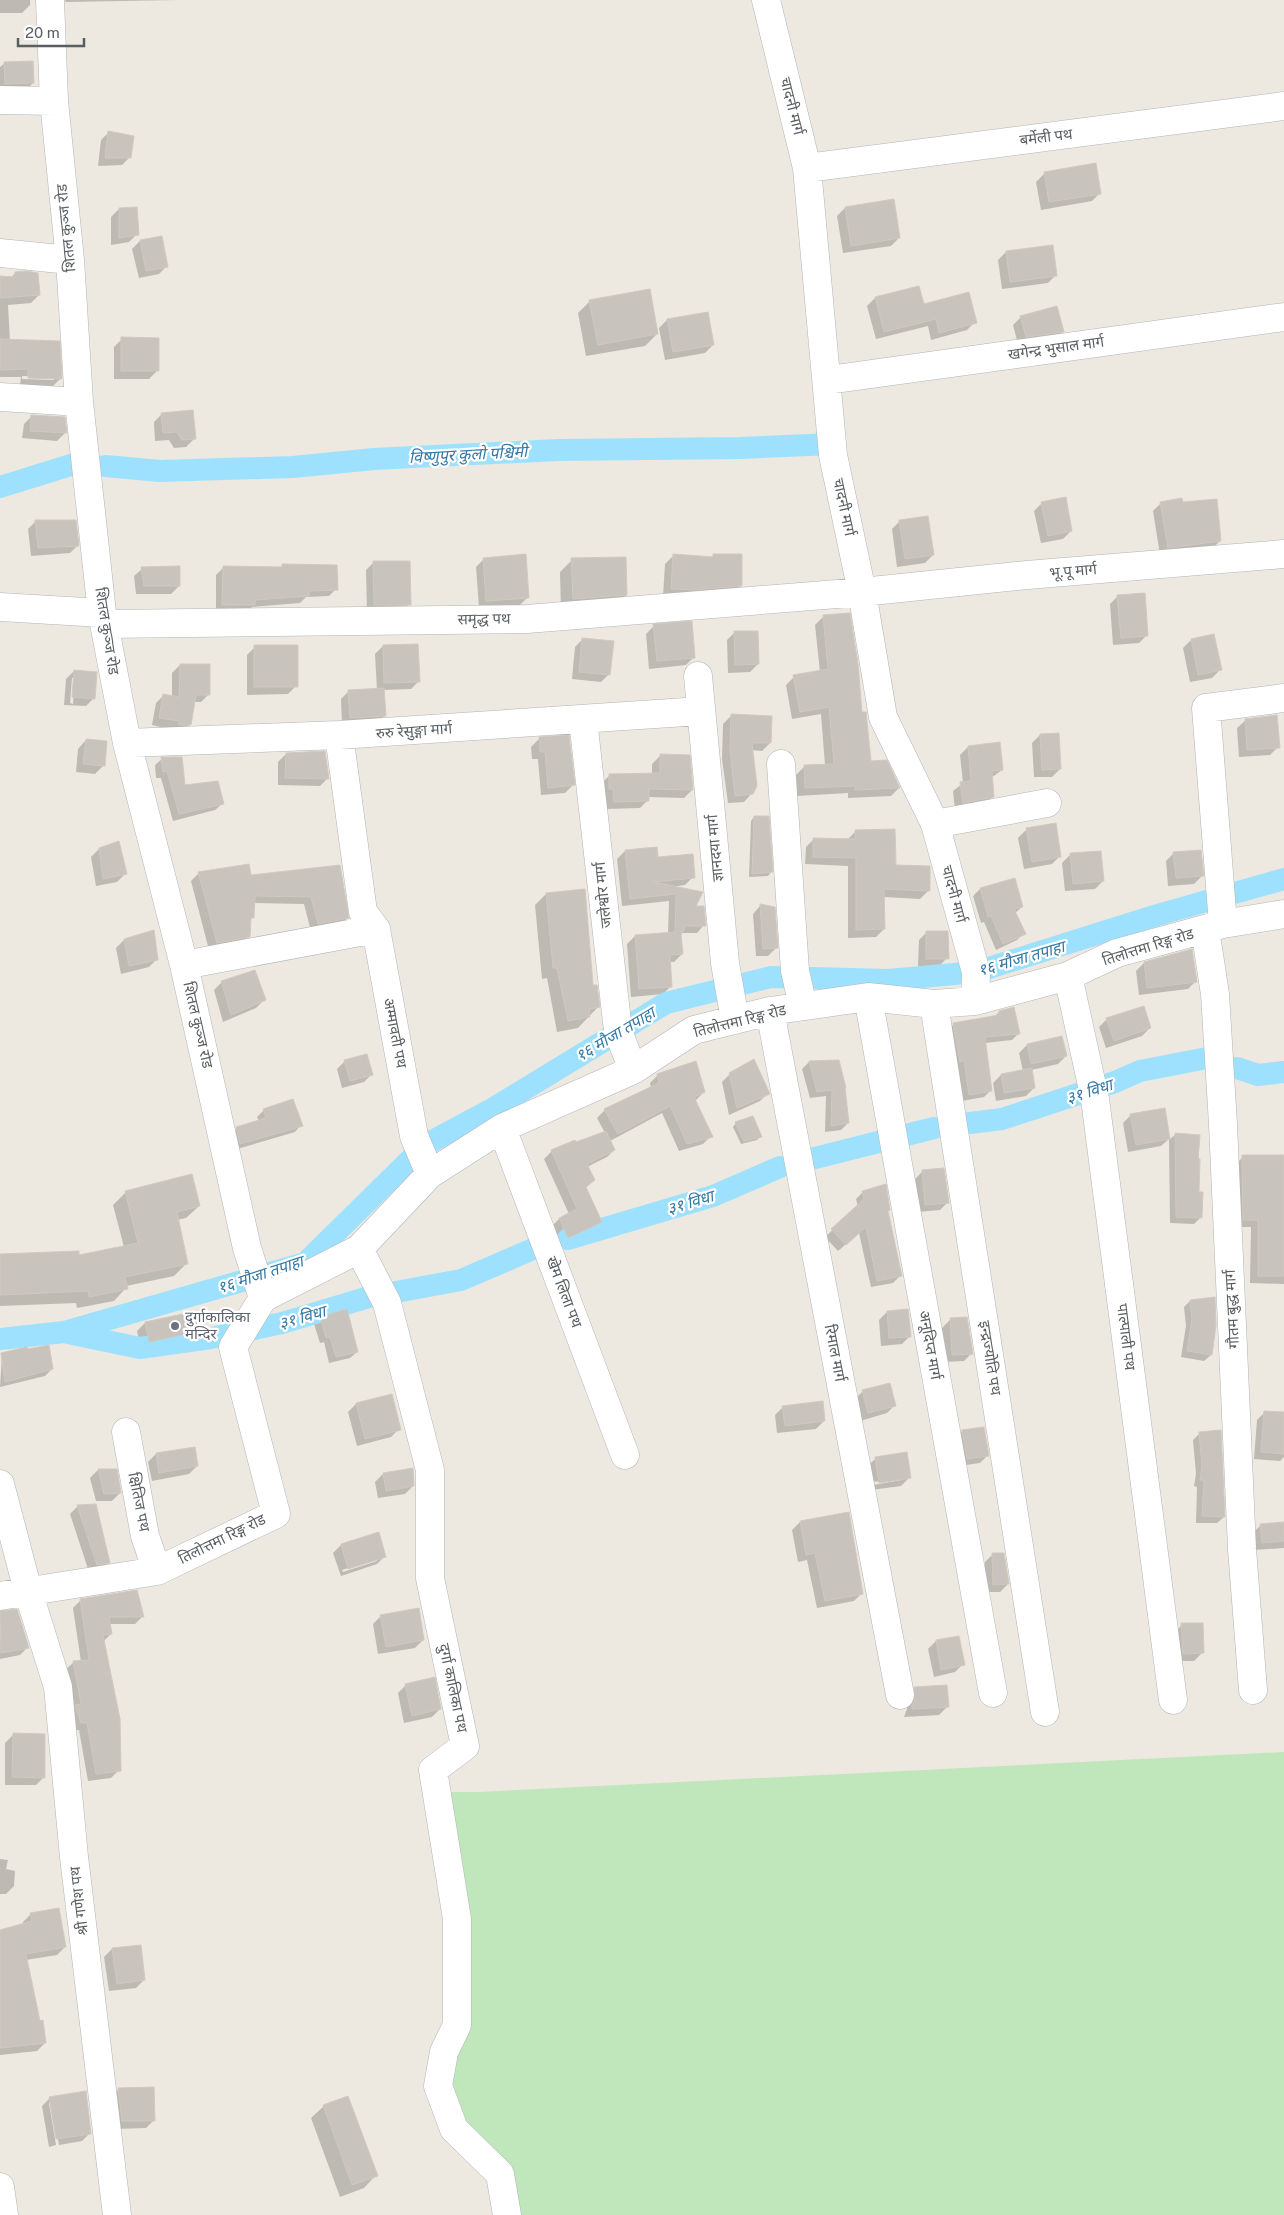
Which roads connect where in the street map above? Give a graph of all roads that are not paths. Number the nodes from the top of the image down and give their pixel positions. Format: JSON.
{"nodes":[{"id":1,"x":766,"y":0,"type":"edge"},
{"id":2,"x":50,"y":1,"type":"edge"},
{"id":3,"x":0,"y":100,"type":"edge"},
{"id":4,"x":54,"y":101,"type":"junction"},
{"id":5,"x":1284,"y":106,"type":"edge"},
{"id":6,"x":807,"y":168,"type":"junction"},
{"id":7,"x":0,"y":253,"type":"edge"},
{"id":8,"x":70,"y":260,"type":"junction"},
{"id":9,"x":1284,"y":317,"type":"edge"},
{"id":10,"x":828,"y":380,"type":"junction"},
{"id":11,"x":0,"y":397,"type":"edge"},
{"id":12,"x":79,"y":402,"type":"junction"},
{"id":13,"x":1284,"y":554,"type":"edge"},
{"id":14,"x":862,"y":592,"type":"junction"},
{"id":15,"x":0,"y":607,"type":"edge"},
{"id":16,"x":103,"y":618,"type":"junction"},
{"id":17,"x":698,"y":676,"type":"dead end"},
{"id":18,"x":1284,"y":698,"type":"edge"},
{"id":19,"x":702,"y":711,"type":"junction"},
{"id":20,"x":583,"y":720,"type":"junction"},
{"id":21,"x":339,"y":736,"type":"junction"},
{"id":22,"x":127,"y":743,"type":"junction"},
{"id":23,"x":781,"y":764,"type":"dead end"},
{"id":24,"x":1047,"y":803,"type":"dead end"},
{"id":25,"x":935,"y":824,"type":"junction"},
{"id":26,"x":1283,"y":921,"type":"edge"},
{"id":27,"x":1214,"y":926,"type":"junction"},
{"id":28,"x":376,"y":929,"type":"junction"},
{"id":29,"x":184,"y":965,"type":"junction"},
{"id":30,"x":1068,"y":976,"type":"junction"},
{"id":31,"x":868,"y":997,"type":"junction"},
{"id":32,"x":975,"y":1001,"type":"junction"},
{"id":33,"x":934,"y":1004,"type":"junction"},
{"id":34,"x":803,"y":1006,"type":"junction"},
{"id":35,"x":770,"y":1011,"type":"junction"},
{"id":36,"x":735,"y":1020,"type":"junction"},
{"id":37,"x":633,"y":1069,"type":"junction"},
{"id":38,"x":502,"y":1128,"type":"junction"},
{"id":39,"x":430,"y":1174,"type":"junction"},
{"id":40,"x":360,"y":1250,"type":"junction"},
{"id":41,"x":262,"y":1299,"type":"junction"},
{"id":42,"x":126,"y":1432,"type":"dead end"},
{"id":43,"x":626,"y":1455,"type":"dead end"},
{"id":44,"x":0,"y":1484,"type":"edge"},
{"id":45,"x":157,"y":1571,"type":"junction"},
{"id":46,"x":28,"y":1591,"type":"junction"},
{"id":47,"x":0,"y":1596,"type":"edge"},
{"id":48,"x":1253,"y":1690,"type":"dead end"},
{"id":49,"x":992,"y":1694,"type":"dead end"},
{"id":50,"x":900,"y":1695,"type":"dead end"},
{"id":51,"x":1173,"y":1700,"type":"dead end"},
{"id":52,"x":1046,"y":1712,"type":"dead end"},
{"id":53,"x":0,"y":2187,"type":"edge"},
{"id":54,"x":4,"y":2215,"type":"edge"},
{"id":55,"x":117,"y":2215,"type":"edge"},
{"id":56,"x":507,"y":2215,"type":"edge"}],
"edges":[{"from":1,"to":6,"type":"street","name":"चादनी मार्ग"},
{"from":2,"to":4,"type":"street","name":"शितल कुञ्ज रोड"},
{"from":3,"to":4,"type":"street"},
{"from":4,"to":8,"type":"street","name":"शितल कुञ्ज रोड"},
{"from":5,"to":6,"type":"street","name":"बर्मेली पथ"},
{"from":6,"to":10,"type":"street","name":"चादनी मार्ग"},
{"from":7,"to":8,"type":"street"},
{"from":8,"to":12,"type":"street","name":"शितल कुञ्ज रोड"},
{"from":9,"to":10,"type":"street","name":"खगेन्द्र भुसाल मार्ग"},
{"from":10,"to":14,"type":"street","name":"चादनी मार्ग"},
{"from":11,"to":12,"type":"street"},
{"from":12,"to":16,"type":"street","name":"शितल कुञ्ज रोड"},
{"from":13,"to":14,"type":"street","name":"भू.पू मार्ग"},
{"from":14,"to":16,"type":"street","name":"समृद्ध पथ"},
{"from":14,"to":25,"type":"street","name":"चादनी मार्ग"},
{"from":15,"to":16,"type":"street","name":"समृद्ध पथ"},
{"from":16,"to":22,"type":"street","name":"शितल कुञ्ज रोड"},
{"from":17,"to":19,"type":"street","name":"ज्ञानदया मार्ग"},
{"from":18,"to":27,"type":"street","name":"गौतम बुद्ध मार्ग"},
{"from":19,"to":20,"type":"street","name":"रुरु रेसुङ्गा मार्ग"},
{"from":19,"to":36,"type":"street","name":"ज्ञानदया मार्ग"},
{"from":20,"to":21,"type":"street","name":"रुरु रेसुङ्गा मार्ग"},
{"from":20,"to":37,"type":"street","name":"जलेश्वोर मार्ग"},
{"from":21,"to":22,"type":"street","name":"रुरु रेसुङ्गा मार्ग"},
{"from":21,"to":28,"type":"street","name":"अम्मावती पथ"},
{"from":22,"to":29,"type":"street","name":"शितल कुञ्ज रोड"},
{"from":23,"to":34,"type":"street"},
{"from":24,"to":25,"type":"street"},
{"from":25,"to":32,"type":"street","name":"चादनी मार्ग"},
{"from":26,"to":27,"type":"street","name":"तिलोत्तमा रिङ्ग रोड"},
{"from":27,"to":30,"type":"street","name":"तिलोत्तमा रिङ्ग रोड"},
{"from":27,"to":48,"type":"street","name":"गौतम बुद्ध मार्ग"},
{"from":28,"to":29,"type":"street"},
{"from":28,"to":39,"type":"street","name":"अम्मावती पथ"},
{"from":29,"to":41,"type":"street","name":"शितल कुञ्ज रोड"},
{"from":30,"to":32,"type":"street","name":"तिलोत्तमा रिङ्ग रोड"},
{"from":30,"to":51,"type":"street","name":"पाल्पाली पथ"},
{"from":31,"to":33,"type":"street","name":"तिलोत्तमा रिङ्ग रोड"},
{"from":31,"to":34,"type":"street","name":"तिलोत्तमा रिङ्ग रोड"},
{"from":31,"to":49,"type":"street","name":"अनूदिप्त मार्ग"},
{"from":32,"to":33,"type":"street","name":"तिलोत्तमा रिङ्ग रोड"},
{"from":33,"to":52,"type":"street","name":"इन्द्रज्योति पथ"},
{"from":34,"to":35,"type":"street","name":"तिलोत्तमा रिङ्ग रोड"},
{"from":35,"to":36,"type":"street","name":"तिलोत्तमा रिङ्ग रोड"},
{"from":35,"to":50,"type":"street","name":"रिमाल मार्ग"},
{"from":36,"to":37,"type":"street","name":"तिलोत्तमा रिङ्ग रोड"},
{"from":37,"to":38,"type":"street","name":"तिलोत्तमा रिङ्ग रोड"},
{"from":38,"to":39,"type":"street","name":"तिलोत्तमा रिङ्ग रोड"},
{"from":38,"to":43,"type":"street","name":"खेम लिला पथ"},
{"from":39,"to":40,"type":"street","name":"तिलोत्तमा रिङ्ग रोड"},
{"from":40,"to":41,"type":"street","name":"तिलोत्तमा रिङ्ग रोड"},
{"from":40,"to":56,"type":"street","name":"दुर्गा कालिका पथ"},
{"from":41,"to":45,"type":"street","name":"तिलोत्तमा रिङ्ग रोड"},
{"from":42,"to":45,"type":"street","name":"क्षितिज पथ"},
{"from":44,"to":46,"type":"street","name":"श्री गणेश पथ"},
{"from":45,"to":46,"type":"street","name":"तिलोत्तमा रिङ्ग रोड"},
{"from":46,"to":47,"type":"street","name":"तिलोत्तमा रिङ्ग रोड"},
{"from":46,"to":55,"type":"street","name":"श्री गणेश पथ"},
{"from":53,"to":54,"type":"street"}]}
